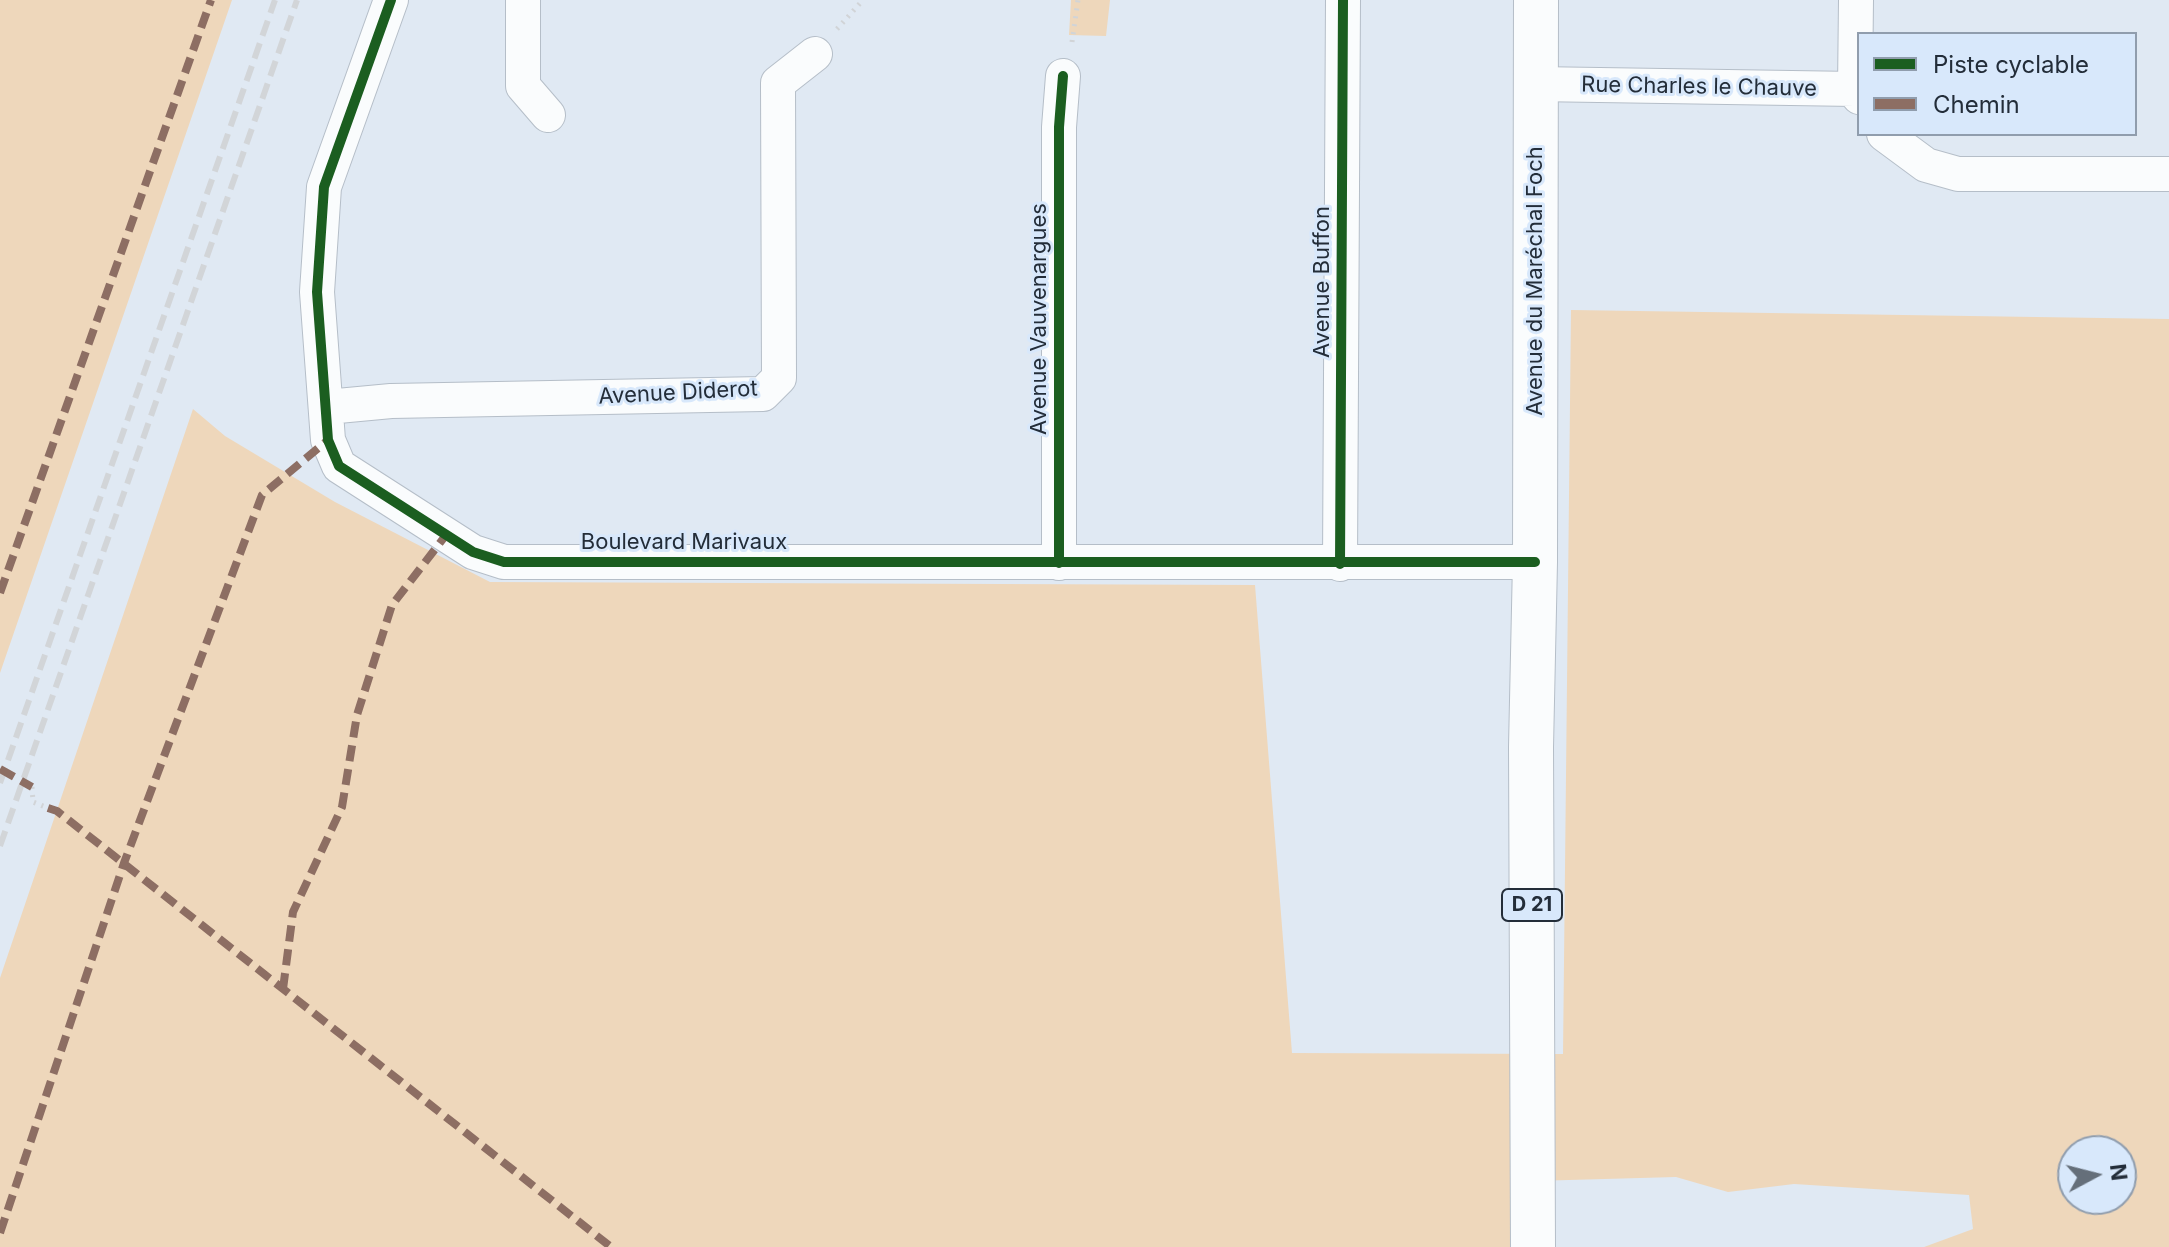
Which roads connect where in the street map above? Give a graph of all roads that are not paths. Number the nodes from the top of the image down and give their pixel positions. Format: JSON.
{"nodes":[{"id":1,"x":391,"y":0,"type":"edge"},
{"id":2,"x":523,"y":0,"type":"edge"},
{"id":3,"x":1343,"y":0,"type":"edge"},
{"id":4,"x":1536,"y":0,"type":"edge"},
{"id":5,"x":1856,"y":0,"type":"edge"},
{"id":6,"x":815,"y":54,"type":"dead end"},
{"id":7,"x":1063,"y":76,"type":"dead end"},
{"id":8,"x":1535,"y":84,"type":"junction"},
{"id":9,"x":1857,"y":93,"type":"edge"},
{"id":10,"x":548,"y":115,"type":"dead end"},
{"id":11,"x":1887,"y":136,"type":"edge"},
{"id":12,"x":2169,"y":174,"type":"edge"},
{"id":13,"x":327,"y":407,"type":"junction"},
{"id":14,"x":1535,"y":562,"type":"junction"},
{"id":15,"x":1059,"y":563,"type":"junction"},
{"id":16,"x":1340,"y":564,"type":"junction"},
{"id":17,"x":1533,"y":1247,"type":"edge"}],
"edges":[{"from":1,"to":13,"type":"street","name":"Boulevard Marivaux"},
{"from":2,"to":10,"type":"street"},
{"from":3,"to":16,"type":"street","name":"Avenue Buffon"},
{"from":4,"to":8,"type":"main road","name":"Avenue du Maréchal Foch","number":"D 21"},
{"from":5,"to":9,"type":"street"},
{"from":6,"to":13,"type":"street","name":"Avenue Diderot"},
{"from":7,"to":15,"type":"street","name":"Avenue Vauvenargues"},
{"from":8,"to":9,"type":"street","name":"Rue Charles le Chauve"},
{"from":8,"to":14,"type":"main road","name":"Avenue du Maréchal Foch","number":"D 21"},
{"from":11,"to":12,"type":"street"},
{"from":13,"to":15,"type":"street","name":"Boulevard Marivaux"},
{"from":14,"to":16,"type":"street","name":"Boulevard Marivaux"},
{"from":14,"to":17,"type":"main road","number":"D 21"},
{"from":15,"to":16,"type":"street","name":"Boulevard Marivaux"}]}
